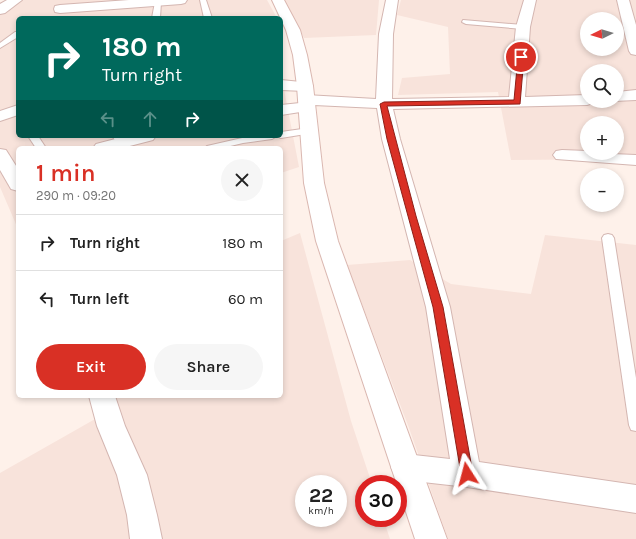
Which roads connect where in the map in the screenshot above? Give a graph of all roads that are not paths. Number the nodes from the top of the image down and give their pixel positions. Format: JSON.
{"nodes":[{"id":1,"x":16,"y":0,"type":"edge"},
{"id":2,"x":181,"y":0,"type":"edge"},
{"id":3,"x":203,"y":0,"type":"edge"},
{"id":4,"x":278,"y":0,"type":"edge"},
{"id":5,"x":392,"y":0,"type":"edge"},
{"id":6,"x":530,"y":0,"type":"edge"},
{"id":7,"x":623,"y":0,"type":"edge"},
{"id":8,"x":158,"y":2,"type":"junction"},
{"id":9,"x":61,"y":9,"type":"edge"},
{"id":10,"x":0,"y":10,"type":"edge"},
{"id":11,"x":631,"y":14,"type":"edge"},
{"id":12,"x":156,"y":16,"type":"edge"},
{"id":13,"x":207,"y":16,"type":"edge"},
{"id":14,"x":466,"y":22,"type":"dead end"},
{"id":15,"x":523,"y":27,"type":"junction"},
{"id":16,"x":16,"y":35,"type":"edge"},
{"id":17,"x":0,"y":46,"type":"edge"},
{"id":18,"x":636,"y":51,"type":"edge"},
{"id":19,"x":283,"y":86,"type":"edge"},
{"id":20,"x":636,"y":95,"type":"edge"},
{"id":21,"x":624,"y":96,"type":"edge"},
{"id":22,"x":306,"y":97,"type":"junction"},
{"id":23,"x":580,"y":100,"type":"edge"},
{"id":24,"x":517,"y":102,"type":"junction"},
{"id":25,"x":384,"y":104,"type":"junction"},
{"id":26,"x":283,"y":109,"type":"edge"},
{"id":27,"x":16,"y":111,"type":"edge"},
{"id":28,"x":0,"y":116,"type":"edge"},
{"id":29,"x":309,"y":131,"type":"junction"},
{"id":30,"x":283,"y":135,"type":"edge"},
{"id":31,"x":139,"y":138,"type":"edge"},
{"id":32,"x":258,"y":138,"type":"edge"},
{"id":33,"x":122,"y":142,"type":"edge"},
{"id":34,"x":109,"y":146,"type":"edge"},
{"id":35,"x":218,"y":146,"type":"edge"},
{"id":36,"x":0,"y":154,"type":"edge"},
{"id":37,"x":562,"y":155,"type":"dead end"},
{"id":38,"x":636,"y":160,"type":"edge"},
{"id":39,"x":16,"y":182,"type":"edge"},
{"id":40,"x":608,"y":238,"type":"dead end"},
{"id":41,"x":103,"y":398,"type":"edge"},
{"id":42,"x":636,"y":425,"type":"edge"},
{"id":43,"x":405,"y":467,"type":"junction"},
{"id":44,"x":467,"y":474,"type":"junction"},
{"id":45,"x":636,"y":500,"type":"edge"},
{"id":46,"x":146,"y":539,"type":"edge"},
{"id":47,"x":430,"y":539,"type":"edge"}],
"edges":[{"from":1,"to":10,"type":"street"},
{"from":2,"to":8,"type":"street"},
{"from":3,"to":13,"type":"lane"},
{"from":4,"to":22,"type":"street"},
{"from":5,"to":25,"type":"street"},
{"from":6,"to":15,"type":"street"},
{"from":7,"to":11,"type":"street"},
{"from":8,"to":9,"type":"street"},
{"from":8,"to":12,"type":"lane"},
{"from":11,"to":18,"type":"street"},
{"from":14,"to":15,"type":"lane"},
{"from":15,"to":24,"type":"street"},
{"from":16,"to":17,"type":"lane"},
{"from":19,"to":22,"type":"street"},
{"from":20,"to":21,"type":"street"},
{"from":22,"to":25,"type":"street"},
{"from":22,"to":26,"type":"street"},
{"from":22,"to":29,"type":"street"},
{"from":23,"to":24,"type":"street"},
{"from":24,"to":25,"type":"street"},
{"from":25,"to":44,"type":"street"},
{"from":27,"to":28,"type":"street"},
{"from":29,"to":30,"type":"lane"},
{"from":29,"to":43,"type":"street"},
{"from":31,"to":33,"type":"street"},
{"from":32,"to":35,"type":"lane"},
{"from":33,"to":34,"type":"street"},
{"from":36,"to":39,"type":"street"},
{"from":37,"to":38,"type":"street"},
{"from":40,"to":42,"type":"lane"},
{"from":41,"to":46,"type":"street"},
{"from":43,"to":44,"type":"street"},
{"from":43,"to":47,"type":"street"},
{"from":44,"to":45,"type":"street"}]}
